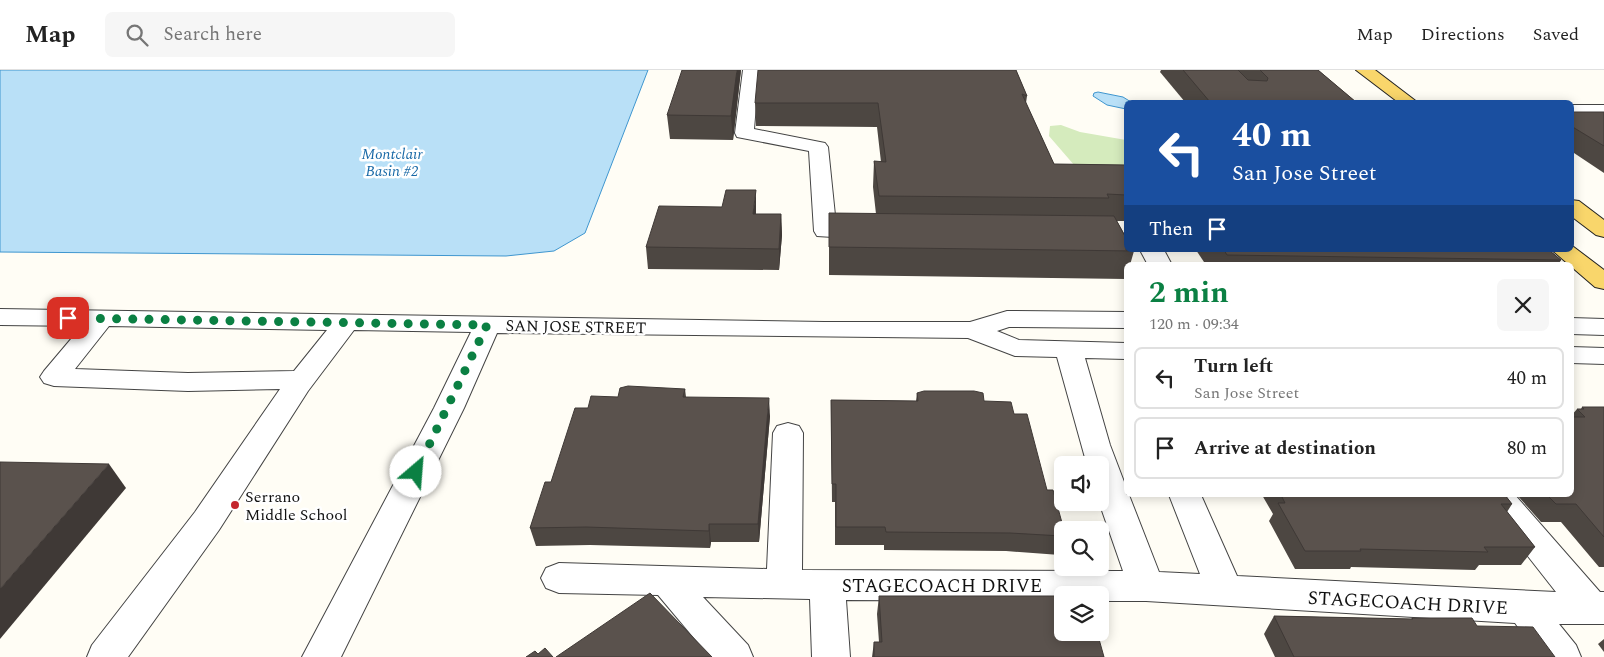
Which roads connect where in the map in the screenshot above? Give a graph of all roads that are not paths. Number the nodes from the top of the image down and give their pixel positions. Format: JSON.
{"nodes":[{"id":1,"x":751,"y":70,"type":"edge"},
{"id":2,"x":1364,"y":70,"type":"edge"},
{"id":3,"x":1405,"y":100,"type":"edge"},
{"id":4,"x":1574,"y":110,"type":"edge"},
{"id":5,"x":1604,"y":110,"type":"edge"},
{"id":6,"x":1574,"y":208,"type":"edge"},
{"id":7,"x":1604,"y":230,"type":"edge"},
{"id":8,"x":884,"y":232,"type":"edge"},
{"id":9,"x":1566,"y":252,"type":"edge"},
{"id":10,"x":1604,"y":282,"type":"edge"},
{"id":11,"x":0,"y":317,"type":"edge"},
{"id":12,"x":102,"y":318,"type":"junction"},
{"id":13,"x":1124,"y":320,"type":"edge"},
{"id":14,"x":346,"y":323,"type":"junction"},
{"id":15,"x":487,"y":325,"type":"junction"},
{"id":16,"x":1574,"y":326,"type":"edge"},
{"id":17,"x":1604,"y":327,"type":"edge"},
{"id":18,"x":972,"y":330,"type":"junction"},
{"id":19,"x":1069,"y":350,"type":"junction"},
{"id":20,"x":1124,"y":351,"type":"edge"},
{"id":21,"x":1574,"y":355,"type":"edge"},
{"id":22,"x":1604,"y":356,"type":"edge"},
{"id":23,"x":302,"y":380,"type":"junction"},
{"id":24,"x":788,"y":433,"type":"dead end"},
{"id":25,"x":1186,"y":497,"type":"edge"},
{"id":26,"x":1498,"y":497,"type":"edge"},
{"id":27,"x":559,"y":578,"type":"dead end"},
{"id":28,"x":668,"y":581,"type":"junction"},
{"id":29,"x":784,"y":584,"type":"junction"},
{"id":30,"x":828,"y":584,"type":"junction"},
{"id":31,"x":1146,"y":586,"type":"junction"},
{"id":32,"x":1225,"y":591,"type":"junction"},
{"id":33,"x":1525,"y":608,"type":"junction"},
{"id":34,"x":1597,"y":608,"type":"edge"},
{"id":35,"x":106,"y":657,"type":"edge"},
{"id":36,"x":321,"y":657,"type":"edge"},
{"id":37,"x":734,"y":657,"type":"edge"},
{"id":38,"x":831,"y":657,"type":"edge"},
{"id":39,"x":1562,"y":657,"type":"edge"}],
"edges":[{"from":1,"to":8,"type":"street"},
{"from":2,"to":3,"type":"main road"},
{"from":4,"to":5,"type":"street"},
{"from":6,"to":7,"type":"main road"},
{"from":9,"to":10,"type":"main road"},
{"from":11,"to":12,"type":"street","name":"SAN JOSE STREET"},
{"from":12,"to":14,"type":"street","name":"SAN JOSE STREET"},
{"from":12,"to":23,"type":"street"},
{"from":13,"to":18,"type":"street","name":"SAN JOSE STREET"},
{"from":14,"to":15,"type":"street","name":"SAN JOSE STREET"},
{"from":14,"to":23,"type":"street"},
{"from":15,"to":18,"type":"street","name":"SAN JOSE STREET"},
{"from":15,"to":36,"type":"street"},
{"from":16,"to":17,"type":"street"},
{"from":18,"to":19,"type":"street","name":"SAN JOSE STREET"},
{"from":19,"to":20,"type":"street","name":"SAN JOSE STREET"},
{"from":19,"to":31,"type":"street"},
{"from":21,"to":22,"type":"street"},
{"from":23,"to":35,"type":"street"},
{"from":24,"to":29,"type":"street"},
{"from":25,"to":32,"type":"street"},
{"from":26,"to":34,"type":"street","name":"STAGECOACH DRIVE"},
{"from":27,"to":28,"type":"street","name":"STAGECOACH DRIVE"},
{"from":28,"to":29,"type":"street","name":"STAGECOACH DRIVE"},
{"from":28,"to":37,"type":"street"},
{"from":29,"to":30,"type":"street","name":"STAGECOACH DRIVE"},
{"from":30,"to":31,"type":"street","name":"STAGECOACH DRIVE"},
{"from":30,"to":38,"type":"street","name":"STAGECOACH DRIVE"},
{"from":31,"to":32,"type":"street","name":"STAGECOACH DRIVE"},
{"from":32,"to":33,"type":"street","name":"STAGECOACH DRIVE"},
{"from":33,"to":34,"type":"street","name":"STAGECOACH DRIVE"},
{"from":33,"to":39,"type":"street"}]}
